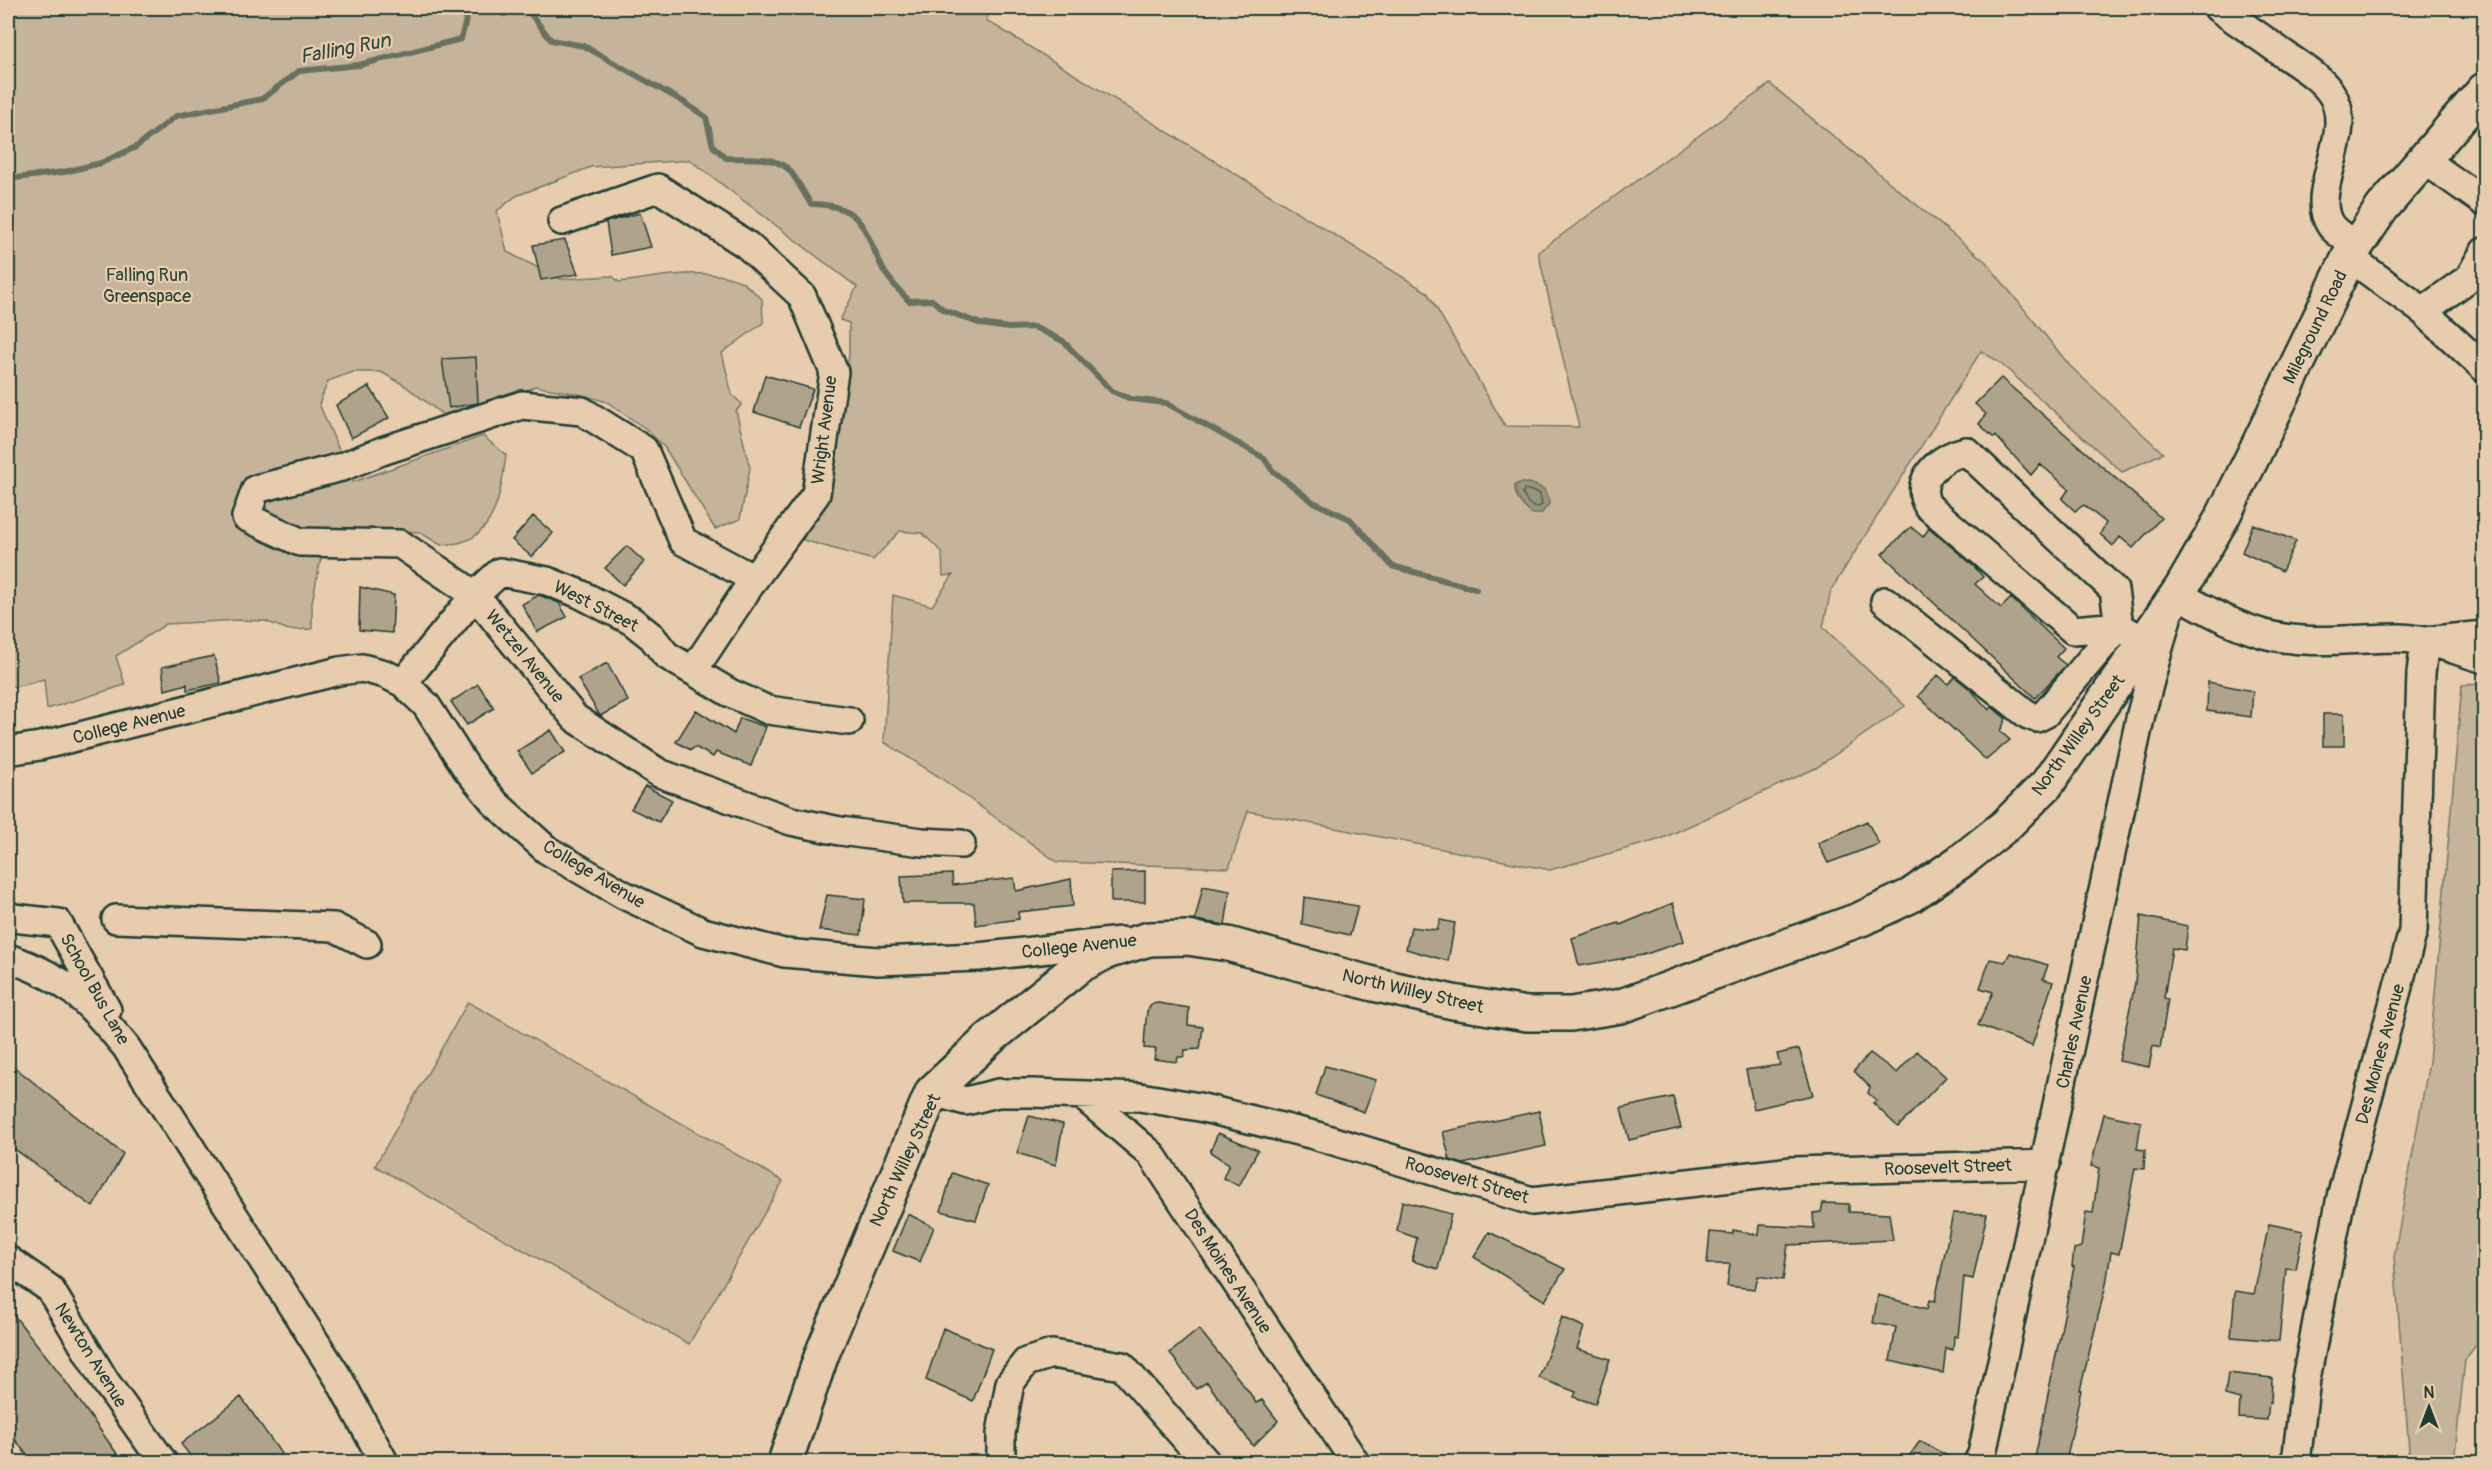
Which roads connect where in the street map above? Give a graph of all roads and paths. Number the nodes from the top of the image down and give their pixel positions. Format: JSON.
{"nodes":[{"id":1,"x":2218,"y":8,"type":"edge"},
{"id":2,"x":2484,"y":90,"type":"edge"},
{"id":3,"x":2422,"y":159,"type":"junction"},
{"id":4,"x":2484,"y":202,"type":"edge"},
{"id":5,"x":562,"y":221,"type":"dead end"},
{"id":6,"x":2353,"y":251,"type":"junction"},
{"id":7,"x":2484,"y":252,"type":"edge"},
{"id":8,"x":2423,"y":311,"type":"junction"},
{"id":9,"x":2484,"y":368,"type":"edge"},
{"id":10,"x":754,"y":579,"type":"junction"},
{"id":11,"x":2177,"y":594,"type":"junction"},
{"id":12,"x":475,"y":595,"type":"junction"},
{"id":13,"x":1885,"y":601,"type":"dead end"},
{"id":14,"x":2132,"y":634,"type":"junction"},
{"id":15,"x":2484,"y":635,"type":"edge"},
{"id":16,"x":2425,"y":641,"type":"junction"},
{"id":17,"x":2484,"y":659,"type":"edge"},
{"id":18,"x":693,"y":671,"type":"junction"},
{"id":19,"x":403,"y":683,"type":"junction"},
{"id":20,"x":849,"y":721,"type":"dead end"},
{"id":21,"x":8,"y":752,"type":"edge"},
{"id":22,"x":961,"y":844,"type":"dead end"},
{"id":23,"x":8,"y":915,"type":"edge"},
{"id":24,"x":116,"y":919,"type":"dead end"},
{"id":25,"x":59,"y":930,"type":"junction"},
{"id":26,"x":8,"y":933,"type":"edge"},
{"id":27,"x":1149,"y":939,"type":"junction"},
{"id":28,"x":366,"y":944,"type":"dead end"},
{"id":29,"x":8,"y":958,"type":"edge"},
{"id":30,"x":140,"y":1068,"type":"junction"},
{"id":31,"x":933,"y":1092,"type":"junction"},
{"id":32,"x":1083,"y":1096,"type":"junction"},
{"id":33,"x":2046,"y":1164,"type":"junction"},
{"id":34,"x":8,"y":1260,"type":"edge"},
{"id":35,"x":163,"y":1462,"type":"edge"},
{"id":36,"x":384,"y":1462,"type":"edge"},
{"id":37,"x":785,"y":1462,"type":"edge"},
{"id":38,"x":1001,"y":1462,"type":"edge"},
{"id":39,"x":1206,"y":1462,"type":"edge"},
{"id":40,"x":1355,"y":1462,"type":"edge"},
{"id":41,"x":1978,"y":1462,"type":"edge"},
{"id":42,"x":2296,"y":1462,"type":"edge"}],
"edges":[{"from":1,"to":6,"type":"street"},
{"from":2,"to":3,"type":"main road","name":"Mileground Road"},
{"from":3,"to":4,"type":"street"},
{"from":3,"to":6,"type":"main road","name":"Mileground Road"},
{"from":5,"to":10,"type":"street","name":"Wright Avenue"},
{"from":6,"to":8,"type":"street"},
{"from":6,"to":11,"type":"main road","name":"Mileground Road"},
{"from":7,"to":8,"type":"street"},
{"from":8,"to":9,"type":"street"},
{"from":10,"to":12,"type":"street","name":"Wetzel Avenue"},
{"from":10,"to":18,"type":"street","name":"Wright Avenue"},
{"from":11,"to":14,"type":"main road","name":"North Willey Street"},
{"from":11,"to":16,"type":"street"},
{"from":11,"to":33,"type":"street","name":"Charles Avenue"},
{"from":12,"to":18,"type":"street","name":"West Street"},
{"from":12,"to":19,"type":"street","name":"West Street"},
{"from":12,"to":22,"type":"street","name":"Wetzel Avenue"},
{"from":13,"to":14,"type":"street"},
{"from":14,"to":14,"type":"street"},
{"from":14,"to":27,"type":"main road","name":"North Willey Street"},
{"from":15,"to":16,"type":"street"},
{"from":16,"to":17,"type":"street"},
{"from":16,"to":42,"type":"street","name":"Des Moines Avenue"},
{"from":18,"to":20,"type":"street","name":"West Street"},
{"from":19,"to":21,"type":"street","name":"College Avenue"},
{"from":19,"to":27,"type":"street","name":"College Avenue"},
{"from":23,"to":25,"type":"street","name":"School Bus Lane"},
{"from":24,"to":28,"type":"street"},
{"from":25,"to":26,"type":"street","name":"School Bus Lane"},
{"from":25,"to":30,"type":"street","name":"School Bus Lane"},
{"from":27,"to":31,"type":"main road","name":"North Willey Street"},
{"from":29,"to":30,"type":"street"},
{"from":30,"to":36,"type":"street"},
{"from":31,"to":32,"type":"street","name":"Roosevelt Street"},
{"from":31,"to":37,"type":"main road","name":"North Willey Street"},
{"from":32,"to":33,"type":"street","name":"Roosevelt Street"},
{"from":32,"to":40,"type":"street","name":"Des Moines Avenue"},
{"from":33,"to":41,"type":"street","name":"Charles Avenue"},
{"from":34,"to":35,"type":"street","name":"Newton Avenue"},
{"from":38,"to":39,"type":"street"}]}
